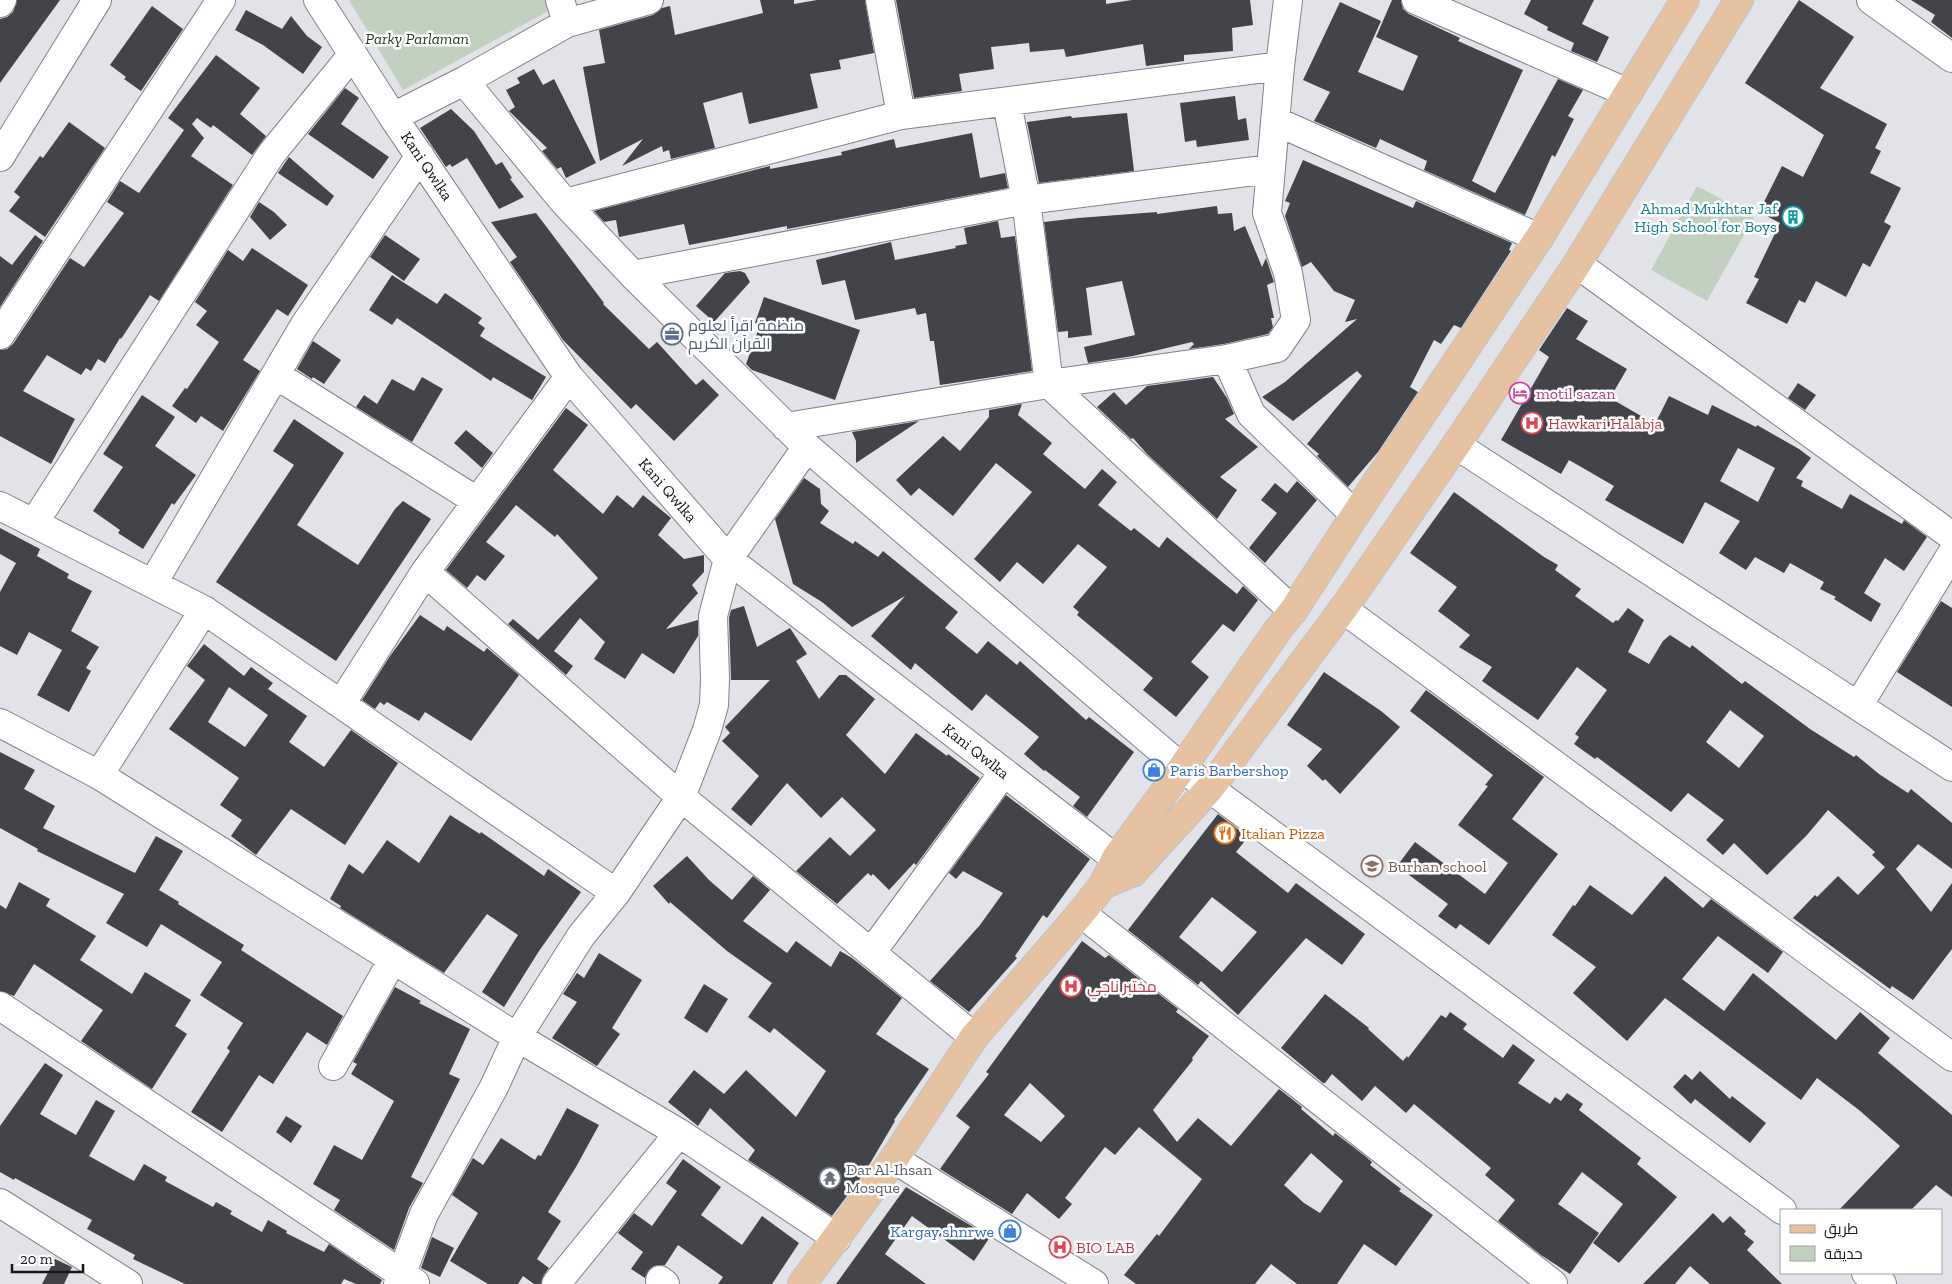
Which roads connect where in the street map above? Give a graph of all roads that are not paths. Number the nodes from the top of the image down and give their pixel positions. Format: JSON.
{"nodes":[{"id":1,"x":98,"y":0,"type":"edge"},
{"id":2,"x":221,"y":0,"type":"edge"},
{"id":3,"x":318,"y":0,"type":"edge"},
{"id":4,"x":649,"y":0,"type":"edge"},
{"id":5,"x":880,"y":0,"type":"edge"},
{"id":6,"x":1288,"y":0,"type":"edge"},
{"id":7,"x":1416,"y":0,"type":"edge"},
{"id":8,"x":1685,"y":0,"type":"edge"},
{"id":9,"x":1739,"y":0,"type":"edge"},
{"id":10,"x":1871,"y":0,"type":"edge"},
{"id":11,"x":564,"y":12,"type":"edge"},
{"id":12,"x":353,"y":54,"type":"junction"},
{"id":13,"x":1952,"y":58,"type":"edge"},
{"id":14,"x":1280,"y":66,"type":"junction"},
{"id":15,"x":464,"y":81,"type":"junction"},
{"id":16,"x":1628,"y":93,"type":"junction"},
{"id":17,"x":1007,"y":103,"type":"junction"},
{"id":18,"x":901,"y":115,"type":"junction"},
{"id":19,"x":394,"y":116,"type":"junction"},
{"id":20,"x":1275,"y":121,"type":"junction"},
{"id":21,"x":420,"y":156,"type":"junction"},
{"id":22,"x":0,"y":157,"type":"edge"},
{"id":23,"x":1271,"y":169,"type":"junction"},
{"id":24,"x":1026,"y":200,"type":"junction"},
{"id":25,"x":565,"y":204,"type":"junction"},
{"id":26,"x":1539,"y":238,"type":"junction"},
{"id":27,"x":1577,"y":264,"type":"junction"},
{"id":28,"x":633,"y":275,"type":"junction"},
{"id":29,"x":0,"y":335,"type":"edge"},
{"id":30,"x":1227,"y":359,"type":"junction"},
{"id":31,"x":276,"y":375,"type":"junction"},
{"id":32,"x":569,"y":377,"type":"junction"},
{"id":33,"x":1050,"y":384,"type":"junction"},
{"id":34,"x":786,"y":427,"type":"junction"},
{"id":35,"x":1456,"y":445,"type":"junction"},
{"id":36,"x":807,"y":447,"type":"junction"},
{"id":37,"x":477,"y":501,"type":"junction"},
{"id":38,"x":0,"y":506,"type":"edge"},
{"id":39,"x":1355,"y":515,"type":"junction"},
{"id":40,"x":34,"y":523,"type":"junction"},
{"id":41,"x":1952,"y":536,"type":"edge"},
{"id":42,"x":1952,"y":553,"type":"edge"},
{"id":43,"x":728,"y":560,"type":"junction"},
{"id":44,"x":425,"y":572,"type":"junction"},
{"id":45,"x":154,"y":584,"type":"junction"},
{"id":46,"x":204,"y":610,"type":"junction"},
{"id":47,"x":1343,"y":610,"type":"junction"},
{"id":48,"x":1293,"y":611,"type":"junction"},
{"id":49,"x":341,"y":704,"type":"junction"},
{"id":50,"x":1858,"y":706,"type":"junction"},
{"id":51,"x":0,"y":723,"type":"edge"},
{"id":52,"x":1952,"y":767,"type":"edge"},
{"id":53,"x":1182,"y":768,"type":"junction"},
{"id":54,"x":1004,"y":772,"type":"junction"},
{"id":55,"x":99,"y":775,"type":"junction"},
{"id":56,"x":1210,"y":788,"type":"junction"},
{"id":57,"x":681,"y":797,"type":"junction"},
{"id":58,"x":1124,"y":865,"type":"junction"},
{"id":59,"x":616,"y":893,"type":"junction"},
{"id":60,"x":1081,"y":913,"type":"junction"},
{"id":61,"x":871,"y":953,"type":"junction"},
{"id":62,"x":393,"y":959,"type":"junction"},
{"id":63,"x":0,"y":1006,"type":"edge"},
{"id":64,"x":518,"y":1037,"type":"junction"},
{"id":65,"x":974,"y":1038,"type":"junction"},
{"id":66,"x":1952,"y":1057,"type":"edge"},
{"id":67,"x":333,"y":1066,"type":"dead end"},
{"id":68,"x":679,"y":1134,"type":"junction"},
{"id":69,"x":894,"y":1159,"type":"junction"},
{"id":70,"x":0,"y":1203,"type":"edge"},
{"id":71,"x":1781,"y":1209,"type":"edge"},
{"id":72,"x":837,"y":1238,"type":"junction"},
{"id":73,"x":1867,"y":1274,"type":"edge"},
{"id":74,"x":405,"y":1280,"type":"edge"},
{"id":75,"x":128,"y":1284,"type":"edge"},
{"id":76,"x":556,"y":1284,"type":"edge"},
{"id":77,"x":802,"y":1284,"type":"edge"},
{"id":78,"x":1094,"y":1284,"type":"edge"},
{"id":79,"x":1553,"y":1284,"type":"edge"},
{"id":80,"x":1882,"y":1284,"type":"edge"}],
"edges":[{"from":1,"to":22,"type":"street"},
{"from":2,"to":29,"type":"street"},
{"from":3,"to":12,"type":"street","name":"Kani Qwlka"},
{"from":4,"to":11,"type":"street"},
{"from":5,"to":18,"type":"street"},
{"from":6,"to":14,"type":"street"},
{"from":7,"to":16,"type":"street"},
{"from":8,"to":16,"type":"main road"},
{"from":9,"to":27,"type":"main road"},
{"from":10,"to":13,"type":"street"},
{"from":11,"to":15,"type":"street"},
{"from":12,"to":19,"type":"street","name":"Kani Qwlka"},
{"from":12,"to":40,"type":"street"},
{"from":14,"to":17,"type":"street"},
{"from":14,"to":20,"type":"street"},
{"from":15,"to":19,"type":"street"},
{"from":15,"to":25,"type":"street"},
{"from":16,"to":26,"type":"main road"},
{"from":17,"to":18,"type":"street"},
{"from":17,"to":24,"type":"street"},
{"from":18,"to":25,"type":"street"},
{"from":19,"to":21,"type":"street","name":"Kani Qwlka"},
{"from":20,"to":23,"type":"street"},
{"from":20,"to":26,"type":"street"},
{"from":21,"to":31,"type":"street"},
{"from":21,"to":32,"type":"street","name":"Kani Qwlka"},
{"from":23,"to":24,"type":"street"},
{"from":23,"to":30,"type":"street"},
{"from":24,"to":28,"type":"street"},
{"from":24,"to":33,"type":"street"},
{"from":25,"to":28,"type":"street"},
{"from":26,"to":39,"type":"main road"},
{"from":27,"to":35,"type":"main road"},
{"from":27,"to":41,"type":"street"},
{"from":28,"to":34,"type":"street"},
{"from":30,"to":33,"type":"street"},
{"from":30,"to":39,"type":"street"},
{"from":31,"to":37,"type":"street"},
{"from":31,"to":45,"type":"street"},
{"from":32,"to":37,"type":"street"},
{"from":32,"to":43,"type":"street","name":"Kani Qwlka"},
{"from":33,"to":34,"type":"street"},
{"from":33,"to":48,"type":"street"},
{"from":34,"to":36,"type":"street"},
{"from":35,"to":47,"type":"main road"},
{"from":35,"to":50,"type":"street"},
{"from":36,"to":43,"type":"street"},
{"from":36,"to":53,"type":"street"},
{"from":37,"to":44,"type":"street"},
{"from":38,"to":40,"type":"street"},
{"from":39,"to":48,"type":"main road"},
{"from":40,"to":45,"type":"street"},
{"from":42,"to":50,"type":"street"},
{"from":43,"to":54,"type":"street","name":"Kani Qwlka"},
{"from":43,"to":57,"type":"street"},
{"from":44,"to":49,"type":"street"},
{"from":44,"to":57,"type":"street"},
{"from":45,"to":46,"type":"street"},
{"from":46,"to":49,"type":"street"},
{"from":46,"to":55,"type":"street"},
{"from":47,"to":56,"type":"main road"},
{"from":47,"to":66,"type":"street"},
{"from":48,"to":53,"type":"main road"},
{"from":49,"to":59,"type":"street"},
{"from":50,"to":52,"type":"street"},
{"from":51,"to":55,"type":"street"},
{"from":53,"to":56,"type":"street"},
{"from":53,"to":58,"type":"main road"},
{"from":54,"to":58,"type":"street","name":"Kani Qwlka"},
{"from":54,"to":61,"type":"street"},
{"from":55,"to":62,"type":"street"},
{"from":56,"to":58,"type":"main road"},
{"from":56,"to":71,"type":"street"},
{"from":57,"to":59,"type":"street"},
{"from":57,"to":61,"type":"street"},
{"from":58,"to":60,"type":"main road"},
{"from":59,"to":64,"type":"street"},
{"from":60,"to":65,"type":"main road"},
{"from":60,"to":79,"type":"street"},
{"from":61,"to":65,"type":"street"},
{"from":62,"to":64,"type":"street"},
{"from":62,"to":67,"type":"street"},
{"from":63,"to":74,"type":"street"},
{"from":64,"to":68,"type":"street"},
{"from":64,"to":74,"type":"street"},
{"from":65,"to":69,"type":"main road"},
{"from":68,"to":72,"type":"street"},
{"from":68,"to":76,"type":"street"},
{"from":69,"to":72,"type":"main road"},
{"from":69,"to":78,"type":"street"},
{"from":70,"to":75,"type":"street"},
{"from":72,"to":77,"type":"main road"},
{"from":73,"to":80,"type":"street"}]}
